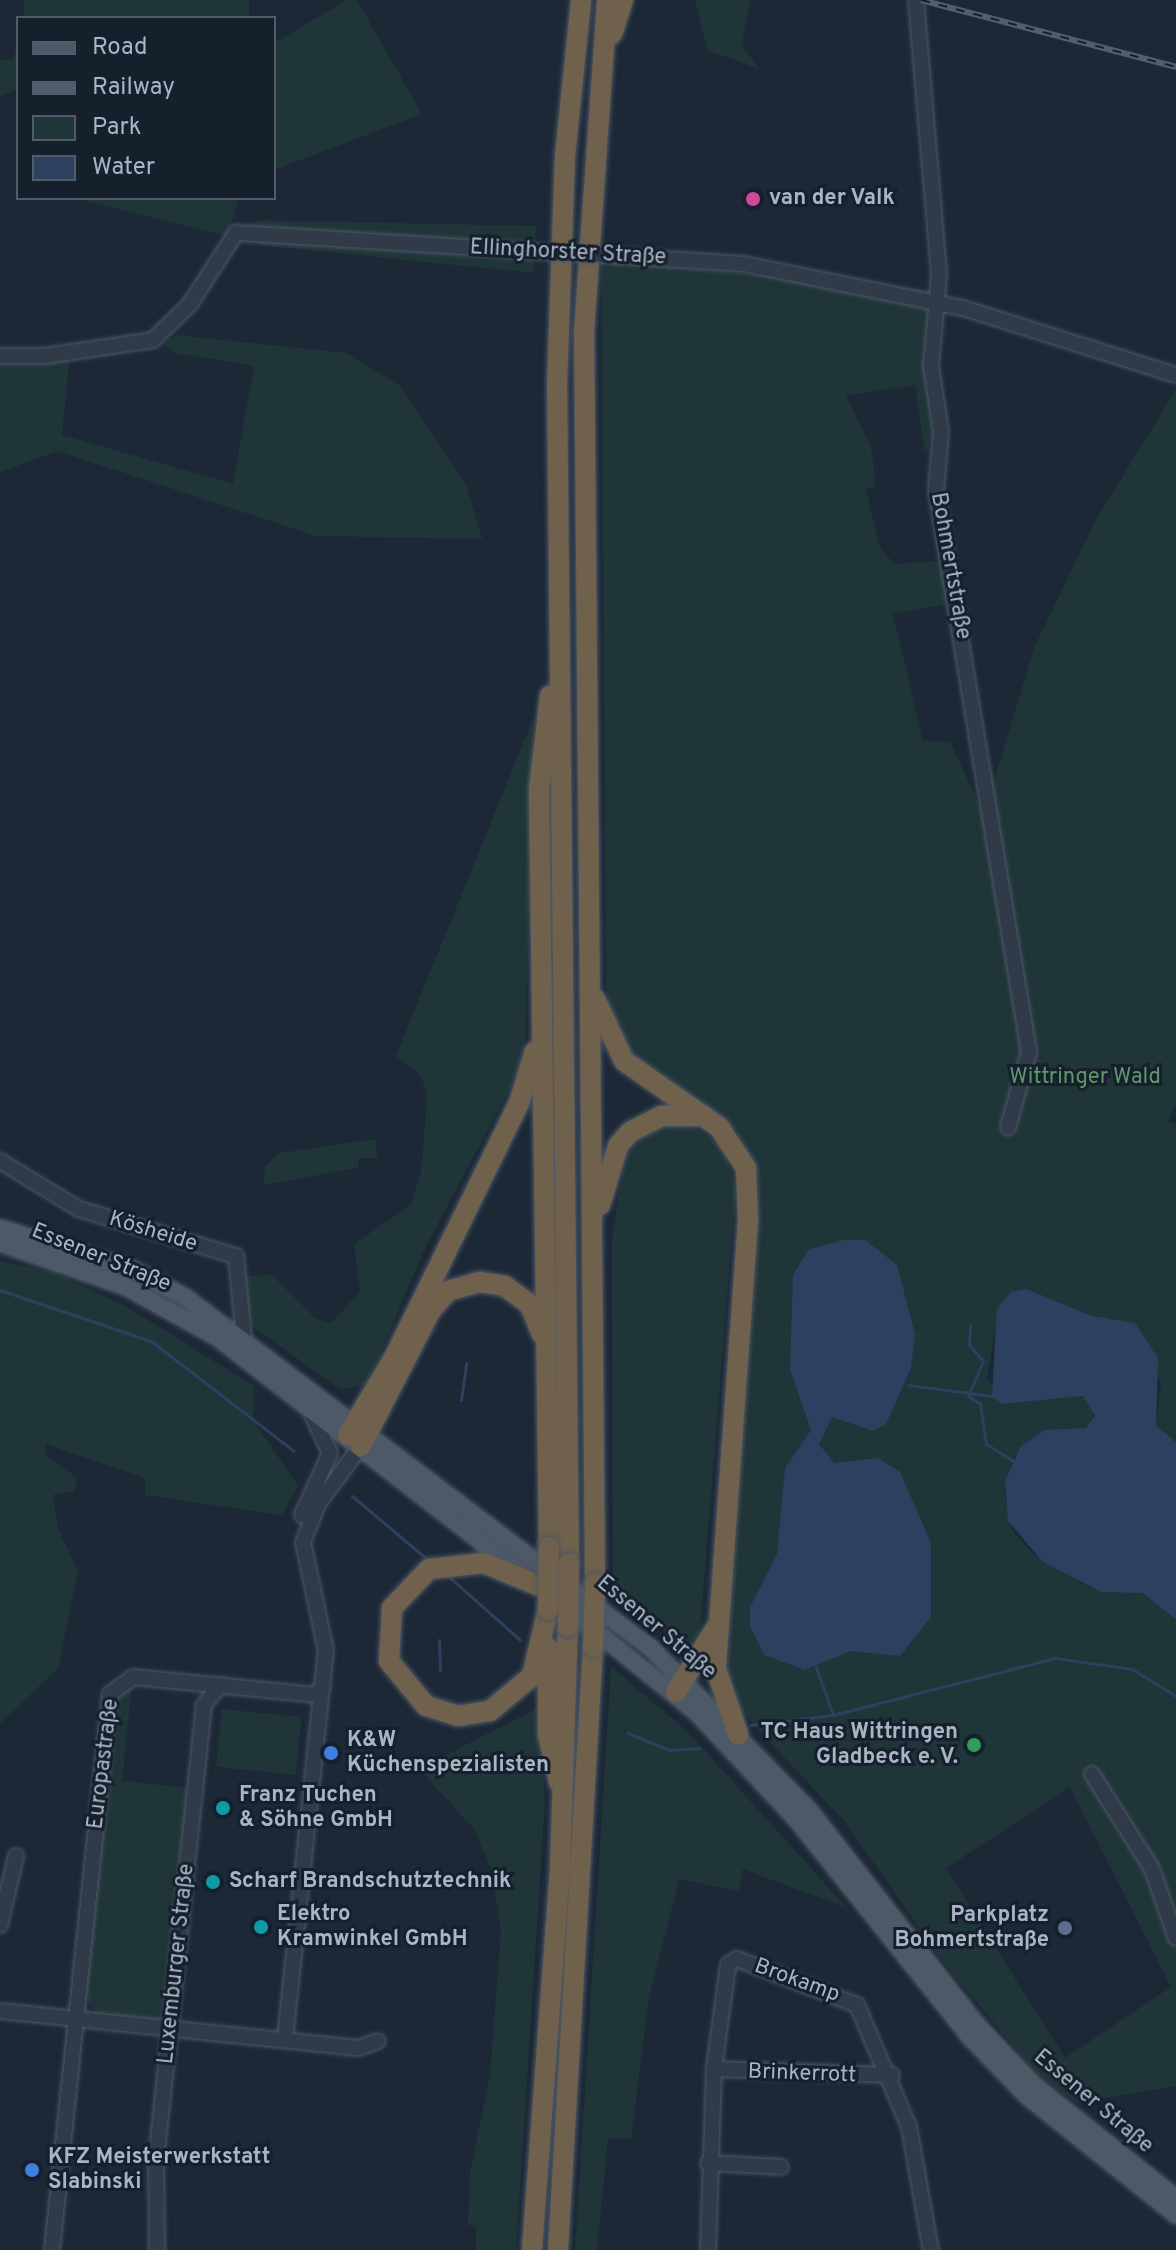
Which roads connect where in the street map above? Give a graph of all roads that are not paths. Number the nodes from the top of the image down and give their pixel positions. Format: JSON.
{"nodes":[{"id":1,"x":569,"y":0,"type":"edge"},
{"id":2,"x":581,"y":0,"type":"edge"},
{"id":3,"x":607,"y":0,"type":"edge"},
{"id":4,"x":623,"y":0,"type":"edge"},
{"id":5,"x":916,"y":0,"type":"edge"},
{"id":6,"x":571,"y":80,"type":"junction"},
{"id":7,"x":598,"y":80,"type":"junction"},
{"id":8,"x":938,"y":304,"type":"junction"},
{"id":9,"x":0,"y":356,"type":"edge"},
{"id":10,"x":1176,"y":375,"type":"edge"},
{"id":11,"x":560,"y":633,"type":"junction"},
{"id":12,"x":590,"y":984,"type":"junction"},
{"id":13,"x":542,"y":1012,"type":"junction"},
{"id":14,"x":704,"y":1116,"type":"junction"},
{"id":15,"x":1008,"y":1127,"type":"dead end"},
{"id":16,"x":0,"y":1161,"type":"edge"},
{"id":17,"x":0,"y":1228,"type":"edge"},
{"id":18,"x":593,"y":1236,"type":"junction"},
{"id":19,"x":0,"y":1243,"type":"edge"},
{"id":20,"x":244,"y":1339,"type":"junction"},
{"id":21,"x":296,"y":1395,"type":"junction"},
{"id":22,"x":549,"y":1421,"type":"junction"},
{"id":23,"x":359,"y":1434,"type":"junction"},
{"id":24,"x":326,"y":1470,"type":"junction"},
{"id":25,"x":311,"y":1584,"type":"junction"},
{"id":26,"x":537,"y":1585,"type":"junction"},
{"id":27,"x":548,"y":1610,"type":"junction"},
{"id":28,"x":719,"y":1621,"type":"junction"},
{"id":29,"x":716,"y":1669,"type":"junction"},
{"id":30,"x":220,"y":1685,"type":"junction"},
{"id":31,"x":685,"y":1685,"type":"junction"},
{"id":32,"x":323,"y":1687,"type":"junction"},
{"id":33,"x":738,"y":1734,"type":"junction"},
{"id":34,"x":1092,"y":1774,"type":"dead end"},
{"id":35,"x":563,"y":1793,"type":"junction"},
{"id":36,"x":16,"y":1856,"type":"dead end"},
{"id":37,"x":0,"y":1925,"type":"edge"},
{"id":38,"x":1176,"y":1938,"type":"edge"},
{"id":39,"x":0,"y":2011,"type":"edge"},
{"id":40,"x":77,"y":2019,"type":"junction"},
{"id":41,"x":171,"y":2027,"type":"junction"},
{"id":42,"x":285,"y":2039,"type":"junction"},
{"id":43,"x":378,"y":2041,"type":"dead end"},
{"id":44,"x":714,"y":2069,"type":"junction"},
{"id":45,"x":892,"y":2075,"type":"junction"},
{"id":46,"x":708,"y":2163,"type":"junction"},
{"id":47,"x":781,"y":2167,"type":"dead end"},
{"id":48,"x":1176,"y":2198,"type":"edge"},
{"id":49,"x":1176,"y":2215,"type":"edge"},
{"id":50,"x":52,"y":2250,"type":"edge"},
{"id":51,"x":157,"y":2250,"type":"edge"},
{"id":52,"x":532,"y":2250,"type":"edge"},
{"id":53,"x":558,"y":2250,"type":"edge"},
{"id":54,"x":708,"y":2250,"type":"edge"},
{"id":55,"x":931,"y":2250,"type":"edge"}],
"edges":[{"from":1,"to":6,"type":"highway"},
{"from":2,"to":6,"type":"highway"},
{"from":3,"to":7,"type":"highway"},
{"from":4,"to":7,"type":"highway"},
{"from":5,"to":8,"type":"street","name":"Bohmertstraße"},
{"from":6,"to":11,"type":"highway"},
{"from":7,"to":12,"type":"highway"},
{"from":8,"to":9,"type":"street","name":"Ellinghorster Straße","bridge":true},
{"from":8,"to":10,"type":"street","name":"Ellinghorster Straße"},
{"from":8,"to":15,"type":"street","name":"Bohmertstraße"},
{"from":11,"to":13,"type":"highway"},
{"from":11,"to":35,"type":"highway","bridge":true},
{"from":12,"to":14,"type":"highway"},
{"from":12,"to":18,"type":"highway"},
{"from":13,"to":22,"type":"highway"},
{"from":13,"to":23,"type":"highway"},
{"from":14,"to":18,"type":"highway"},
{"from":14,"to":28,"type":"highway"},
{"from":16,"to":20,"type":"street","name":"Kösheide"},
{"from":17,"to":20,"type":"main road","name":"Essener Straße"},
{"from":18,"to":53,"type":"highway","bridge":true},
{"from":19,"to":21,"type":"main road","name":"Essener Straße"},
{"from":20,"to":23,"type":"main road","name":"Essener Straße"},
{"from":21,"to":23,"type":"main road","name":"Essener Straße"},
{"from":21,"to":24,"type":"street"},
{"from":22,"to":23,"type":"highway"},
{"from":22,"to":27,"type":"highway","bridge":true},
{"from":23,"to":24,"type":"street"},
{"from":23,"to":25,"type":"street"},
{"from":23,"to":26,"type":"main road","name":"Essener Straße"},
{"from":23,"to":31,"type":"main road","name":"Essener Straße"},
{"from":24,"to":25,"type":"street"},
{"from":25,"to":32,"type":"street"},
{"from":26,"to":27,"type":"highway"},
{"from":26,"to":31,"type":"main road","name":"Essener Straße"},
{"from":27,"to":35,"type":"highway"},
{"from":28,"to":29,"type":"highway"},
{"from":28,"to":31,"type":"highway"},
{"from":29,"to":31,"type":"highway"},
{"from":29,"to":33,"type":"highway"},
{"from":30,"to":32,"type":"street","name":"Europastraße"},
{"from":30,"to":40,"type":"street","name":"Europastraße"},
{"from":30,"to":41,"type":"street","name":"Luxemburger Straße"},
{"from":31,"to":33,"type":"main road","name":"Essener Straße"},
{"from":31,"to":49,"type":"main road","name":"Essener Straße"},
{"from":32,"to":42,"type":"street"},
{"from":33,"to":48,"type":"main road","name":"Essener Straße"},
{"from":34,"to":38,"type":"street"},
{"from":35,"to":52,"type":"highway"},
{"from":36,"to":37,"type":"street"},
{"from":39,"to":40,"type":"street"},
{"from":40,"to":41,"type":"street"},
{"from":40,"to":50,"type":"street","name":"Europastraße"},
{"from":41,"to":42,"type":"street"},
{"from":41,"to":51,"type":"street","name":"Luxemburger Straße"},
{"from":42,"to":43,"type":"street"},
{"from":44,"to":45,"type":"street","name":"Brinkerrott"},
{"from":44,"to":45,"type":"street","name":"Brokamp"},
{"from":44,"to":46,"type":"street","name":"Brokamp"},
{"from":45,"to":55,"type":"street","name":"Brokamp"},
{"from":46,"to":47,"type":"street"},
{"from":46,"to":54,"type":"street","name":"Brokamp"}]}
